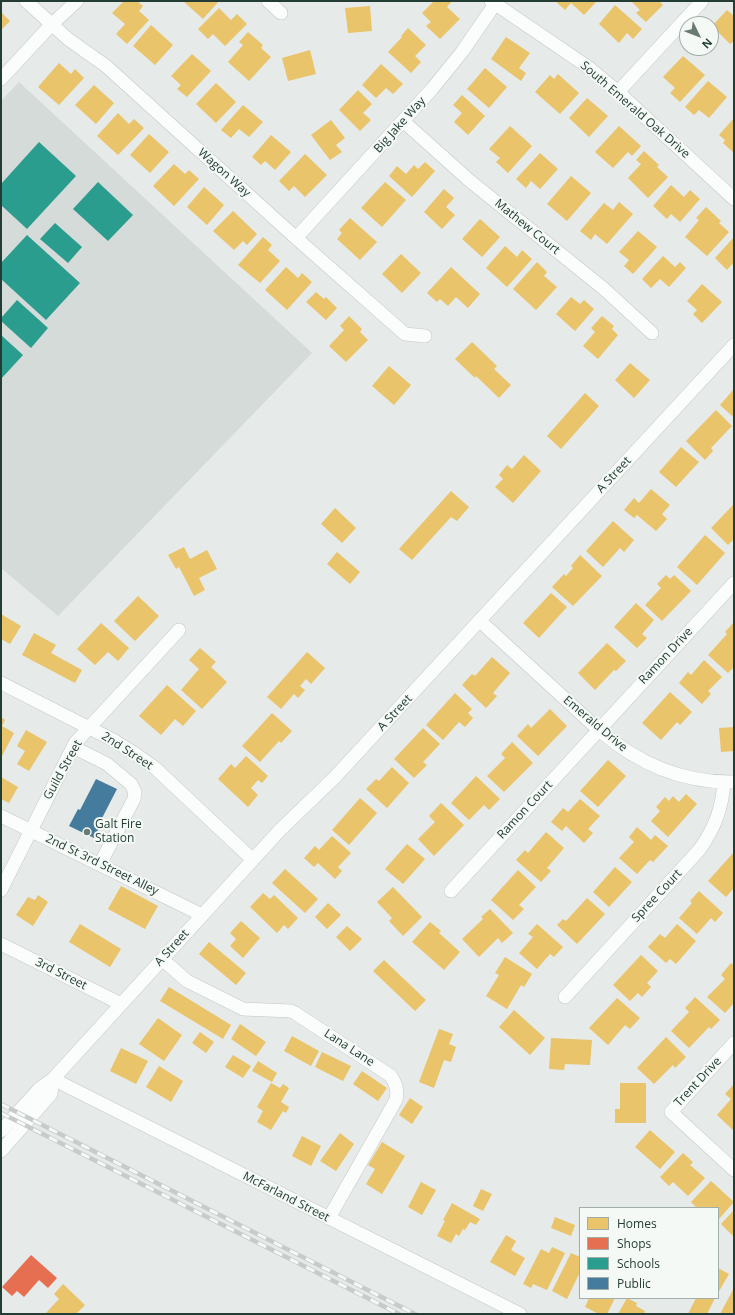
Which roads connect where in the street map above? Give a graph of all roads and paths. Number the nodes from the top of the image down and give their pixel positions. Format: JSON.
{"nodes":[{"id":1,"x":26,"y":1,"type":"edge"},
{"id":2,"x":77,"y":1,"type":"edge"},
{"id":3,"x":268,"y":1,"type":"edge"},
{"id":4,"x":702,"y":1,"type":"edge"},
{"id":5,"x":493,"y":3,"type":"edge"},
{"id":6,"x":281,"y":13,"type":"dead end"},
{"id":7,"x":51,"y":25,"type":"junction"},
{"id":8,"x":1,"y":79,"type":"edge"},
{"id":9,"x":618,"y":92,"type":"junction"},
{"id":10,"x":403,"y":121,"type":"junction"},
{"id":11,"x":734,"y":199,"type":"edge"},
{"id":12,"x":296,"y":238,"type":"junction"},
{"id":13,"x":652,"y":333,"type":"dead end"},
{"id":14,"x":426,"y":336,"type":"dead end"},
{"id":15,"x":734,"y":345,"type":"edge"},
{"id":16,"x":734,"y":583,"type":"edge"},
{"id":17,"x":480,"y":621,"type":"junction"},
{"id":18,"x":179,"y":630,"type":"dead end"},
{"id":19,"x":1,"y":683,"type":"edge"},
{"id":20,"x":90,"y":728,"type":"junction"},
{"id":21,"x":598,"y":730,"type":"junction"},
{"id":22,"x":73,"y":747,"type":"junction"},
{"id":23,"x":729,"y":782,"type":"edge"},
{"id":24,"x":1,"y":816,"type":"edge"},
{"id":25,"x":31,"y":830,"type":"junction"},
{"id":26,"x":253,"y":860,"type":"junction"},
{"id":27,"x":100,"y":864,"type":"junction"},
{"id":28,"x":1,"y":890,"type":"edge"},
{"id":29,"x":451,"y":891,"type":"dead end"},
{"id":30,"x":202,"y":915,"type":"junction"},
{"id":31,"x":1,"y":944,"type":"edge"},
{"id":32,"x":162,"y":959,"type":"junction"},
{"id":33,"x":565,"y":997,"type":"dead end"},
{"id":34,"x":121,"y":1004,"type":"junction"},
{"id":35,"x":734,"y":1043,"type":"edge"},
{"id":36,"x":53,"y":1079,"type":"junction"},
{"id":37,"x":1,"y":1131,"type":"edge"},
{"id":38,"x":1,"y":1151,"type":"edge"},
{"id":39,"x":734,"y":1170,"type":"edge"},
{"id":40,"x":329,"y":1218,"type":"junction"},
{"id":41,"x":520,"y":1314,"type":"edge"}],
"edges":[{"from":1,"to":7,"type":"street","name":"Wagon Way"},
{"from":2,"to":7,"type":"street"},
{"from":3,"to":6,"type":"street"},
{"from":4,"to":9,"type":"street"},
{"from":5,"to":9,"type":"street","name":"South Emerald Oak Drive"},
{"from":5,"to":10,"type":"street","name":"Big Jake Way"},
{"from":7,"to":8,"type":"street"},
{"from":7,"to":12,"type":"street","name":"Wagon Way"},
{"from":9,"to":11,"type":"street","name":"South Emerald Oak Drive"},
{"from":10,"to":12,"type":"street","name":"Big Jake Way"},
{"from":10,"to":13,"type":"street","name":"Mathew Court"},
{"from":12,"to":14,"type":"street","name":"Wagon Way"},
{"from":15,"to":17,"type":"street","name":"A Street"},
{"from":16,"to":21,"type":"street","name":"Ramon Drive"},
{"from":17,"to":21,"type":"street","name":"Emerald Drive"},
{"from":17,"to":26,"type":"street","name":"A Street"},
{"from":18,"to":20,"type":"street","name":"Guild Street"},
{"from":19,"to":20,"type":"street","name":"2nd Street"},
{"from":20,"to":22,"type":"street","name":"Guild Street"},
{"from":20,"to":26,"type":"street","name":"2nd Street"},
{"from":21,"to":23,"type":"street","name":"Emerald Drive"},
{"from":21,"to":29,"type":"street","name":"Ramon Court"},
{"from":22,"to":25,"type":"street","name":"Guild Street"},
{"from":22,"to":27,"type":"street"},
{"from":23,"to":33,"type":"street","name":"Spree Court"},
{"from":24,"to":25,"type":"street","name":"2nd St 3rd Street Alley"},
{"from":25,"to":27,"type":"street","name":"2nd St 3rd Street Alley"},
{"from":25,"to":28,"type":"street","name":"Guild Street"},
{"from":26,"to":30,"type":"street","name":"A Street"},
{"from":27,"to":30,"type":"street","name":"2nd St 3rd Street Alley"},
{"from":30,"to":32,"type":"street","name":"A Street"},
{"from":31,"to":34,"type":"street","name":"3rd Street"},
{"from":32,"to":34,"type":"street","name":"A Street"},
{"from":32,"to":40,"type":"street","name":"Lana Lane"},
{"from":34,"to":36,"type":"street","name":"A Street"},
{"from":35,"to":39,"type":"street","name":"Trent Drive"},
{"from":36,"to":37,"type":"street","name":"A Street"},
{"from":36,"to":38,"type":"street","name":"A Street"},
{"from":36,"to":40,"type":"street","name":"McFarland Street"},
{"from":40,"to":41,"type":"street","name":"McFarland Street"}]}
